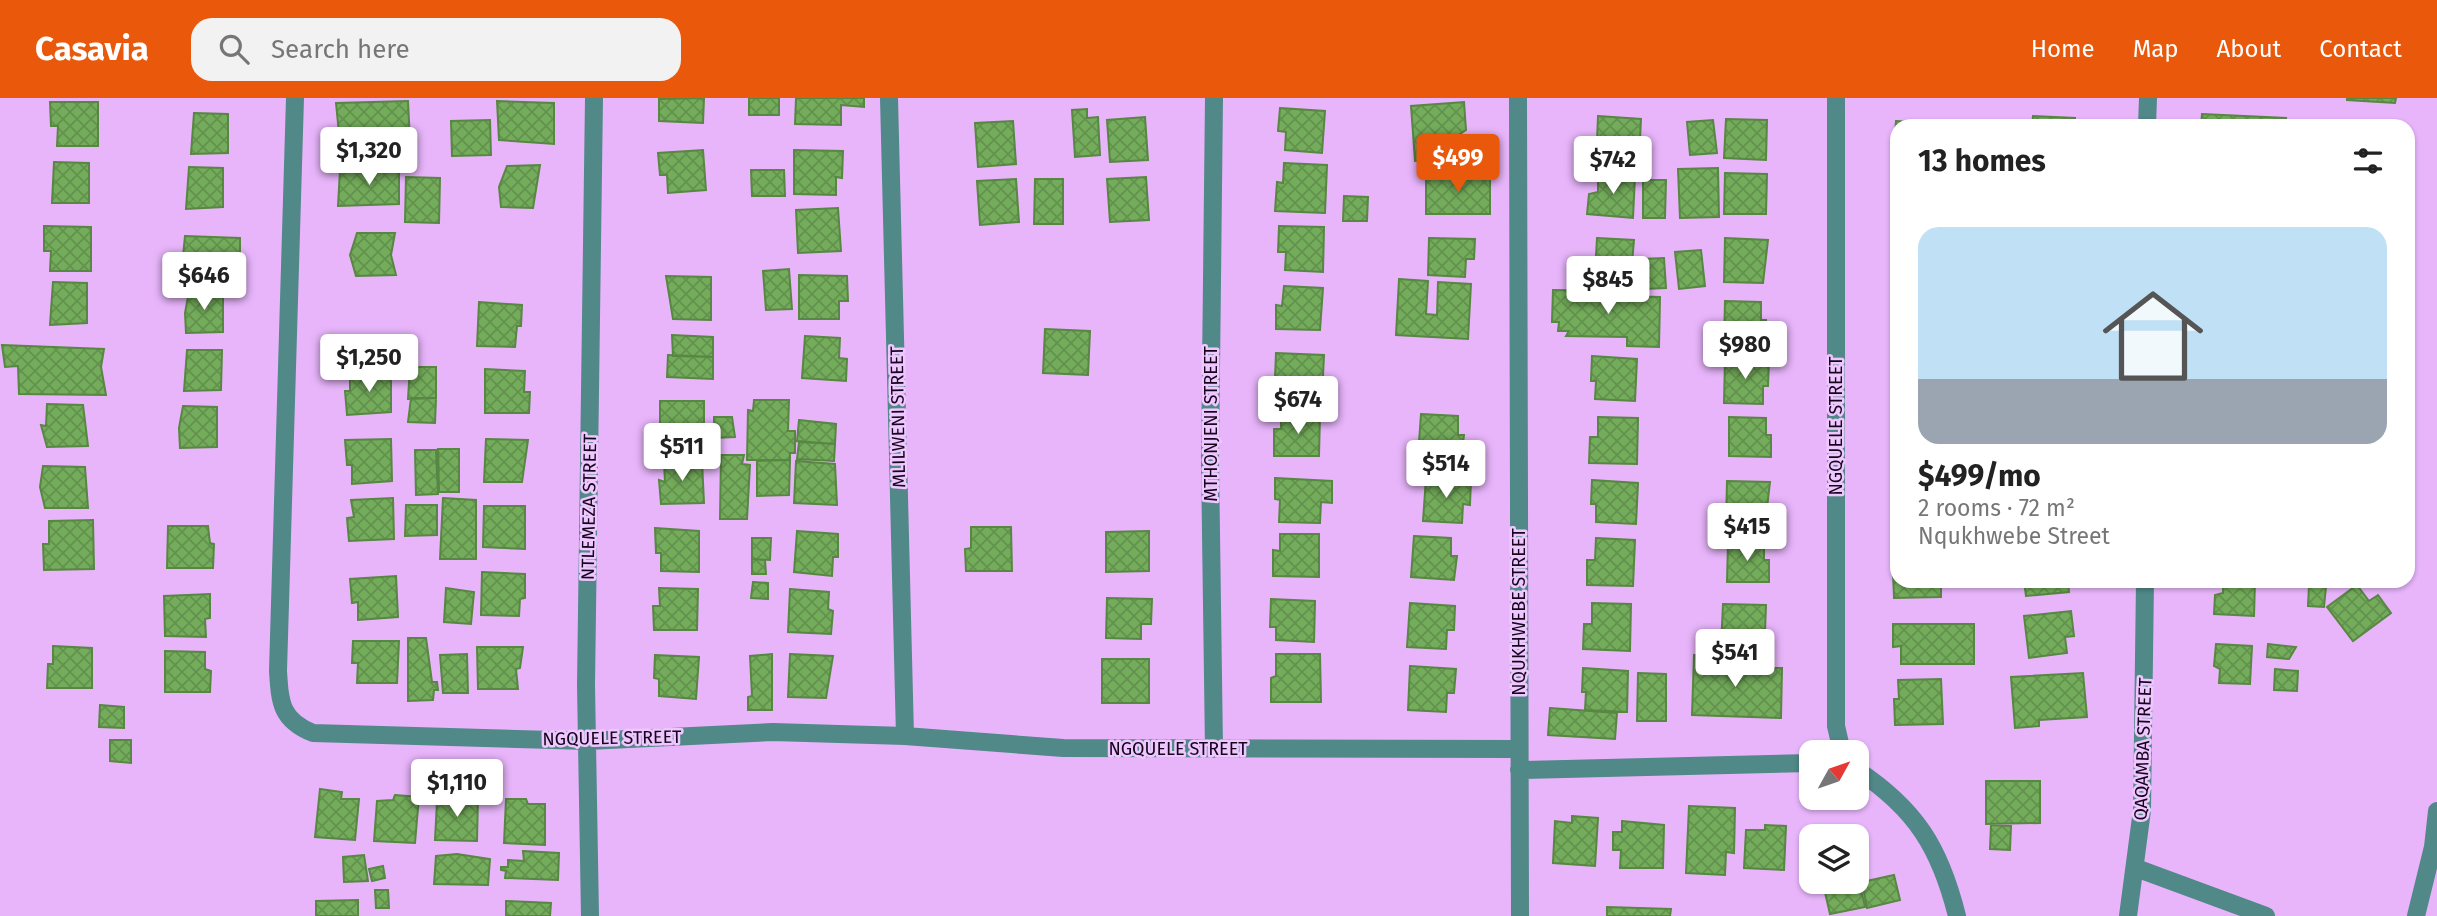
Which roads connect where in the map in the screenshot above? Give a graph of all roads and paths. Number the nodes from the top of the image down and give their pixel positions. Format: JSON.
{"nodes":[{"id":1,"x":295,"y":98,"type":"edge"},
{"id":2,"x":594,"y":98,"type":"edge"},
{"id":3,"x":890,"y":98,"type":"edge"},
{"id":4,"x":1214,"y":98,"type":"edge"},
{"id":5,"x":1518,"y":98,"type":"edge"},
{"id":6,"x":1836,"y":98,"type":"edge"},
{"id":7,"x":2148,"y":98,"type":"edge"},
{"id":8,"x":2147,"y":119,"type":"edge"},
{"id":9,"x":2145,"y":588,"type":"edge"},
{"id":10,"x":905,"y":736,"type":"junction"},
{"id":11,"x":1839,"y":740,"type":"edge"},
{"id":12,"x":588,"y":741,"type":"junction"},
{"id":13,"x":1214,"y":749,"type":"junction"},
{"id":14,"x":1519,"y":749,"type":"junction"},
{"id":15,"x":1799,"y":762,"type":"edge"},
{"id":16,"x":1520,"y":770,"type":"junction"},
{"id":17,"x":1869,"y":780,"type":"edge"},
{"id":18,"x":2437,"y":811,"type":"edge"},
{"id":19,"x":2136,"y":868,"type":"junction"},
{"id":20,"x":590,"y":916,"type":"edge"},
{"id":21,"x":1520,"y":916,"type":"edge"},
{"id":22,"x":1957,"y":916,"type":"edge"},
{"id":23,"x":2128,"y":916,"type":"edge"},
{"id":24,"x":2266,"y":916,"type":"edge"},
{"id":25,"x":2416,"y":916,"type":"edge"}],
"edges":[{"from":1,"to":12,"type":"street","name":"NGQUELE STREET"},
{"from":2,"to":12,"type":"street","name":"NTLEMEZA STREET"},
{"from":3,"to":10,"type":"street","name":"MLILWENI STREET"},
{"from":4,"to":13,"type":"street","name":"MTHONJENI STREET"},
{"from":5,"to":14,"type":"street","name":"NQUKHWEBE STREET"},
{"from":6,"to":11,"type":"street","name":"NGQUELE STREET"},
{"from":7,"to":8,"type":"street"},
{"from":9,"to":19,"type":"street","name":"QAQAMBA STREET"},
{"from":10,"to":12,"type":"street","name":"NGQUELE STREET"},
{"from":10,"to":13,"type":"street","name":"NGQUELE STREET"},
{"from":12,"to":20,"type":"street","name":"NTLEMEZA STREET"},
{"from":13,"to":14,"type":"street","name":"NGQUELE STREET"},
{"from":14,"to":16,"type":"street","name":"NQUKHWEBE STREET"},
{"from":15,"to":16,"type":"street"},
{"from":16,"to":21,"type":"street","name":"NQUKHWEBE STREET"},
{"from":17,"to":22,"type":"street"},
{"from":18,"to":25,"type":"street"},
{"from":19,"to":23,"type":"street","name":"QAQAMBA STREET"},
{"from":19,"to":24,"type":"street"}]}
